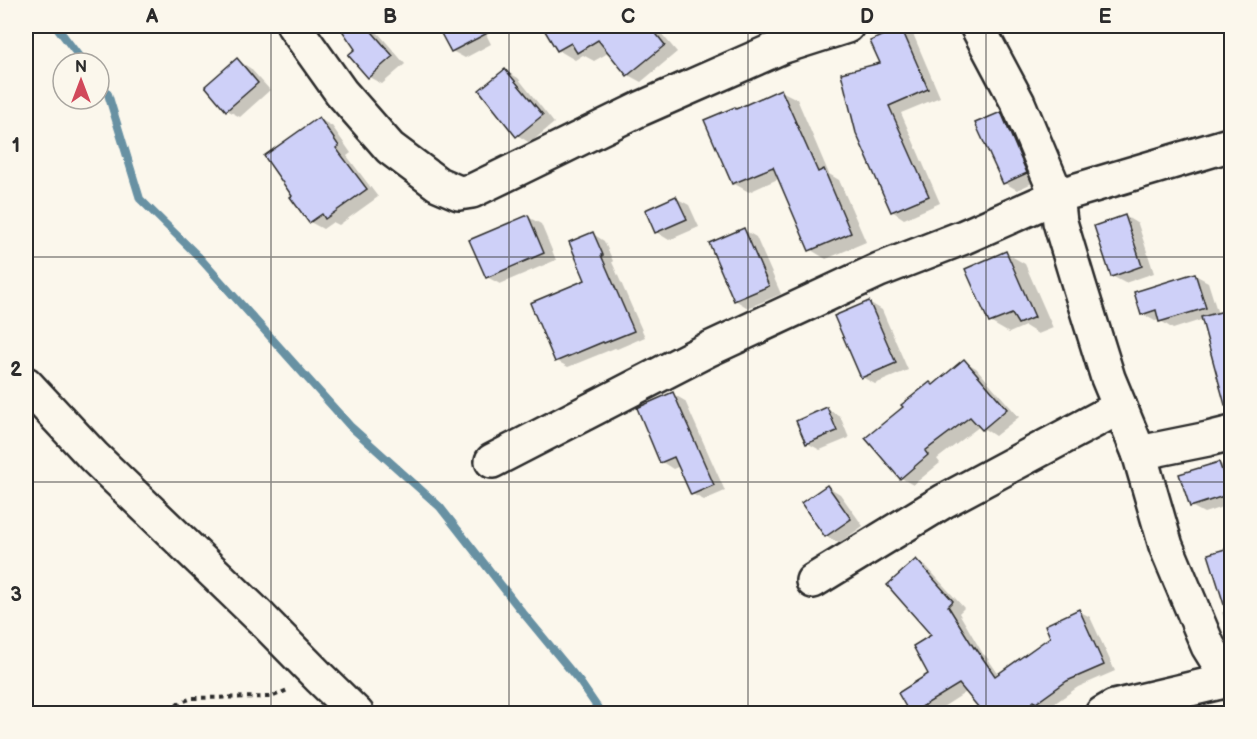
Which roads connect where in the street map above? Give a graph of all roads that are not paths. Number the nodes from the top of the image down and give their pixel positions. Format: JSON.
{"nodes":[{"id":1,"x":294,"y":26,"type":"edge"},
{"id":2,"x":847,"y":26,"type":"edge"},
{"id":3,"x":977,"y":26,"type":"edge"},
{"id":4,"x":1232,"y":144,"type":"edge"},
{"id":5,"x":1057,"y":196,"type":"junction"},
{"id":6,"x":26,"y":384,"type":"edge"},
{"id":7,"x":1120,"y":407,"type":"junction"},
{"id":8,"x":1232,"y":433,"type":"edge"},
{"id":9,"x":1139,"y":453,"type":"junction"},
{"id":10,"x":492,"y":461,"type":"dead end"},
{"id":11,"x":813,"y":581,"type":"dead end"},
{"id":12,"x":1231,"y":681,"type":"edge"},
{"id":13,"x":357,"y":714,"type":"edge"},
{"id":14,"x":1102,"y":714,"type":"edge"}],
"edges":[{"from":1,"to":2,"type":"street"},
{"from":3,"to":5,"type":"street"},
{"from":4,"to":5,"type":"street"},
{"from":5,"to":7,"type":"street"},
{"from":5,"to":10,"type":"street"},
{"from":6,"to":13,"type":"street"},
{"from":7,"to":9,"type":"street"},
{"from":7,"to":11,"type":"street"},
{"from":8,"to":9,"type":"street"},
{"from":9,"to":12,"type":"street"},
{"from":12,"to":14,"type":"street"}]}
